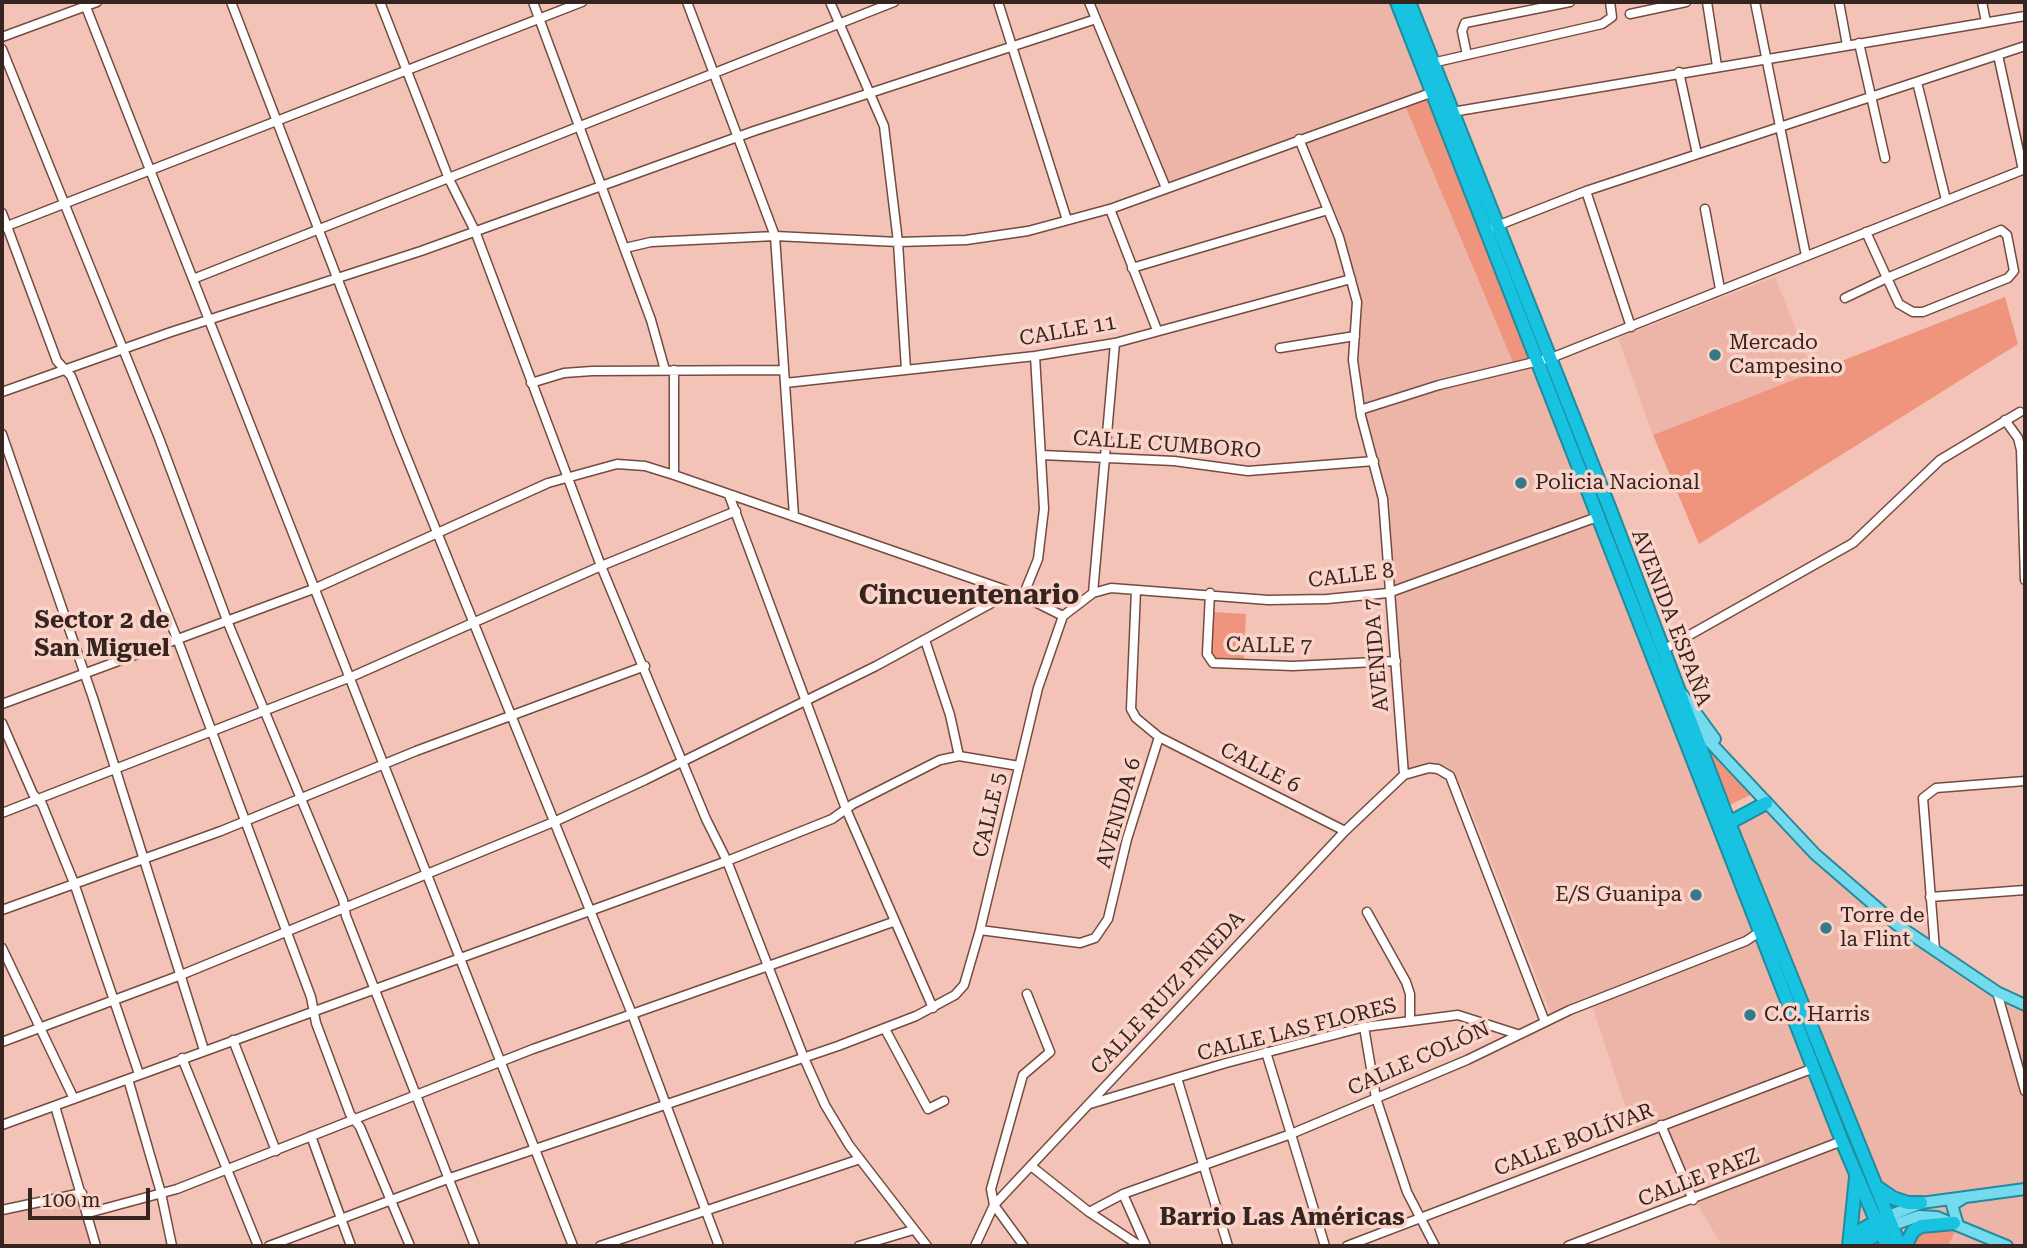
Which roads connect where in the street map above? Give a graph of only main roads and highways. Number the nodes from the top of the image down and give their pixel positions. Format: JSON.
{"nodes":[{"id":1,"x":1398,"y":2,"type":"edge"},
{"id":2,"x":1409,"y":2,"type":"edge"},
{"id":3,"x":1437,"y":91,"type":"junction"},
{"id":4,"x":1493,"y":227,"type":"junction"},
{"id":5,"x":1545,"y":359,"type":"junction"},
{"id":6,"x":1676,"y":685,"type":"junction"},
{"id":7,"x":1675,"y":709,"type":"junction"},
{"id":8,"x":1690,"y":721,"type":"junction"},
{"id":9,"x":1740,"y":772,"type":"junction"},
{"id":10,"x":1766,"y":803,"type":"junction"},
{"id":11,"x":1729,"y":823,"type":"junction"},
{"id":12,"x":2025,"y":1005,"type":"edge"},
{"id":13,"x":1860,"y":1145,"type":"junction"},
{"id":14,"x":1856,"y":1173,"type":"junction"},
{"id":15,"x":1877,"y":1187,"type":"junction"},
{"id":16,"x":2025,"y":1189,"type":"edge"},
{"id":17,"x":1971,"y":1196,"type":"junction"},
{"id":18,"x":1921,"y":1203,"type":"junction"},
{"id":19,"x":1885,"y":1223,"type":"junction"},
{"id":20,"x":1956,"y":1224,"type":"junction"},
{"id":21,"x":1852,"y":1243,"type":"edge"},
{"id":22,"x":1887,"y":1246,"type":"edge"},
{"id":23,"x":1903,"y":1246,"type":"edge"},
{"id":24,"x":2007,"y":1246,"type":"edge"}],
"edges":[{"from":1,"to":3,"type":"highway","name":"AVENIDA ESPAÑA"},
{"from":2,"to":3,"type":"highway","name":"AVENIDA ESPAÑA"},
{"from":3,"to":4,"type":"highway","name":"AVENIDA ESPAÑA"},
{"from":3,"to":4,"type":"highway","name":"AVENIDA ESPAÑA"},
{"from":4,"to":5,"type":"highway","name":"AVENIDA ESPAÑA"},
{"from":5,"to":6,"type":"highway","name":"AVENIDA ESPAÑA"},
{"from":5,"to":7,"type":"highway","name":"AVENIDA ESPAÑA"},
{"from":6,"to":8,"type":"highway","name":"AVENIDA ESPAÑA"},
{"from":6,"to":9,"type":"main road"},
{"from":7,"to":8,"type":"main road"},
{"from":7,"to":14,"type":"highway","name":"AVENIDA ESPAÑA"},
{"from":8,"to":9,"type":"main road"},
{"from":8,"to":11,"type":"highway","name":"AVENIDA ESPAÑA"},
{"from":9,"to":10,"type":"main road"},
{"from":10,"to":11,"type":"highway"},
{"from":10,"to":12,"type":"main road"},
{"from":11,"to":13,"type":"highway","name":"AVENIDA ESPAÑA"},
{"from":13,"to":14,"type":"highway"},
{"from":13,"to":15,"type":"highway","name":"AVENIDA ESPAÑA"},
{"from":14,"to":19,"type":"highway","name":"AVENIDA ESPAÑA"},
{"from":14,"to":21,"type":"highway"},
{"from":15,"to":18,"type":"highway"},
{"from":15,"to":19,"type":"highway","name":"AVENIDA ESPAÑA"},
{"from":16,"to":17,"type":"main road"},
{"from":17,"to":18,"type":"main road"},
{"from":17,"to":20,"type":"main road"},
{"from":18,"to":19,"type":"main road"},
{"from":19,"to":20,"type":"main road"},
{"from":19,"to":21,"type":"highway"},
{"from":19,"to":22,"type":"highway","name":"AVENIDA ESPAÑA"},
{"from":19,"to":23,"type":"highway","name":"AVENIDA ESPAÑA"},
{"from":20,"to":23,"type":"highway"},
{"from":20,"to":24,"type":"main road"}]}
